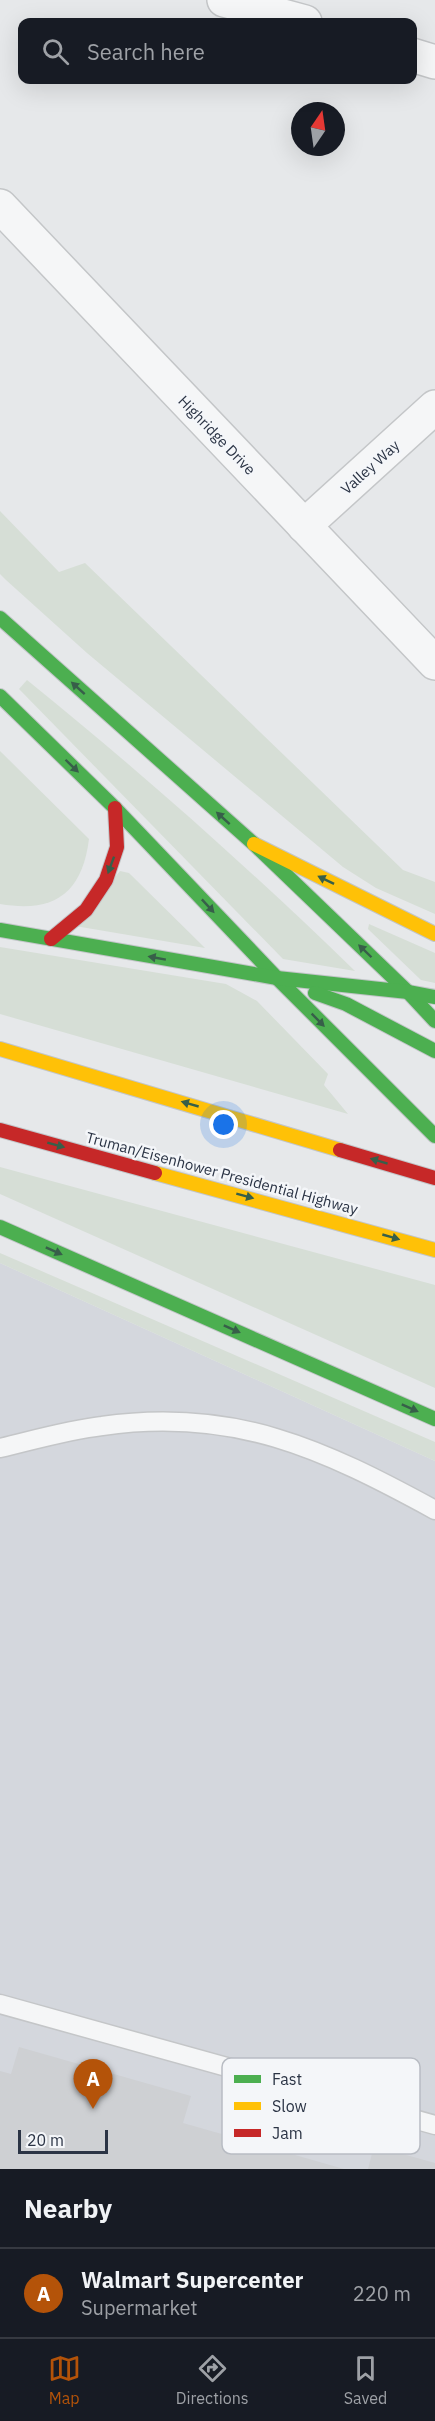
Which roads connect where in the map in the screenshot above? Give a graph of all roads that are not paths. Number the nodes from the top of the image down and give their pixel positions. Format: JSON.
{"nodes":[{"id":1,"x":224,"y":0,"type":"edge"},
{"id":2,"x":289,"y":18,"type":"edge"},
{"id":3,"x":417,"y":57,"type":"edge"},
{"id":4,"x":435,"y":62,"type":"edge"},
{"id":5,"x":0,"y":206,"type":"edge"},
{"id":6,"x":435,"y":407,"type":"edge"},
{"id":7,"x":304,"y":526,"type":"junction"},
{"id":8,"x":0,"y":618,"type":"edge"},
{"id":9,"x":435,"y":663,"type":"edge"},
{"id":10,"x":0,"y":696,"type":"edge"},
{"id":11,"x":115,"y":808,"type":"junction"},
{"id":12,"x":254,"y":844,"type":"junction"},
{"id":13,"x":0,"y":930,"type":"edge"},
{"id":14,"x":435,"y":934,"type":"edge"},
{"id":15,"x":51,"y":939,"type":"junction"},
{"id":16,"x":277,"y":978,"type":"junction"},
{"id":17,"x":408,"y":992,"type":"junction"},
{"id":18,"x":435,"y":997,"type":"edge"},
{"id":19,"x":435,"y":1021,"type":"edge"},
{"id":20,"x":0,"y":1049,"type":"edge"},
{"id":21,"x":435,"y":1051,"type":"edge"},
{"id":22,"x":0,"y":1130,"type":"edge"},
{"id":23,"x":435,"y":1136,"type":"edge"},
{"id":24,"x":435,"y":1178,"type":"edge"},
{"id":25,"x":0,"y":1227,"type":"edge"},
{"id":26,"x":435,"y":1250,"type":"edge"},
{"id":27,"x":435,"y":1419,"type":"edge"},
{"id":28,"x":0,"y":1448,"type":"edge"},
{"id":29,"x":435,"y":1510,"type":"edge"},
{"id":30,"x":0,"y":2004,"type":"edge"},
{"id":31,"x":222,"y":2066,"type":"edge"},
{"id":32,"x":420,"y":2121,"type":"edge"},
{"id":33,"x":435,"y":2125,"type":"edge"}],
"edges":[{"from":1,"to":2,"type":"street"},
{"from":3,"to":4,"type":"street"},
{"from":5,"to":7,"type":"street","name":"Highridge Drive"},
{"from":6,"to":7,"type":"street","name":"Valley Way"},
{"from":7,"to":9,"type":"street","name":"Highridge Drive"},
{"from":12,"to":8,"type":"main road","one_way":true},
{"from":10,"to":11,"type":"main road","one_way":true},
{"from":11,"to":15,"type":"main road","one_way":true},
{"from":11,"to":16,"type":"main road","one_way":true},
{"from":14,"to":12,"type":"main road","one_way":true},
{"from":17,"to":12,"type":"main road","one_way":true},
{"from":13,"to":15,"type":"main road"},
{"from":16,"to":15,"type":"main road","one_way":true},
{"from":16,"to":17,"type":"main road"},
{"from":16,"to":21,"type":"main road"},
{"from":16,"to":23,"type":"main road","one_way":true},
{"from":17,"to":18,"type":"main road"},
{"from":17,"to":19,"type":"main road"},
{"from":24,"to":20,"type":"main road","one_way":true},
{"from":22,"to":26,"type":"main road","name":"Truman/Eisenhower Presidential Highway","one_way":true},
{"from":25,"to":27,"type":"main road","one_way":true},
{"from":28,"to":29,"type":"lane"},
{"from":30,"to":31,"type":"lane"},
{"from":32,"to":33,"type":"lane"}]}
